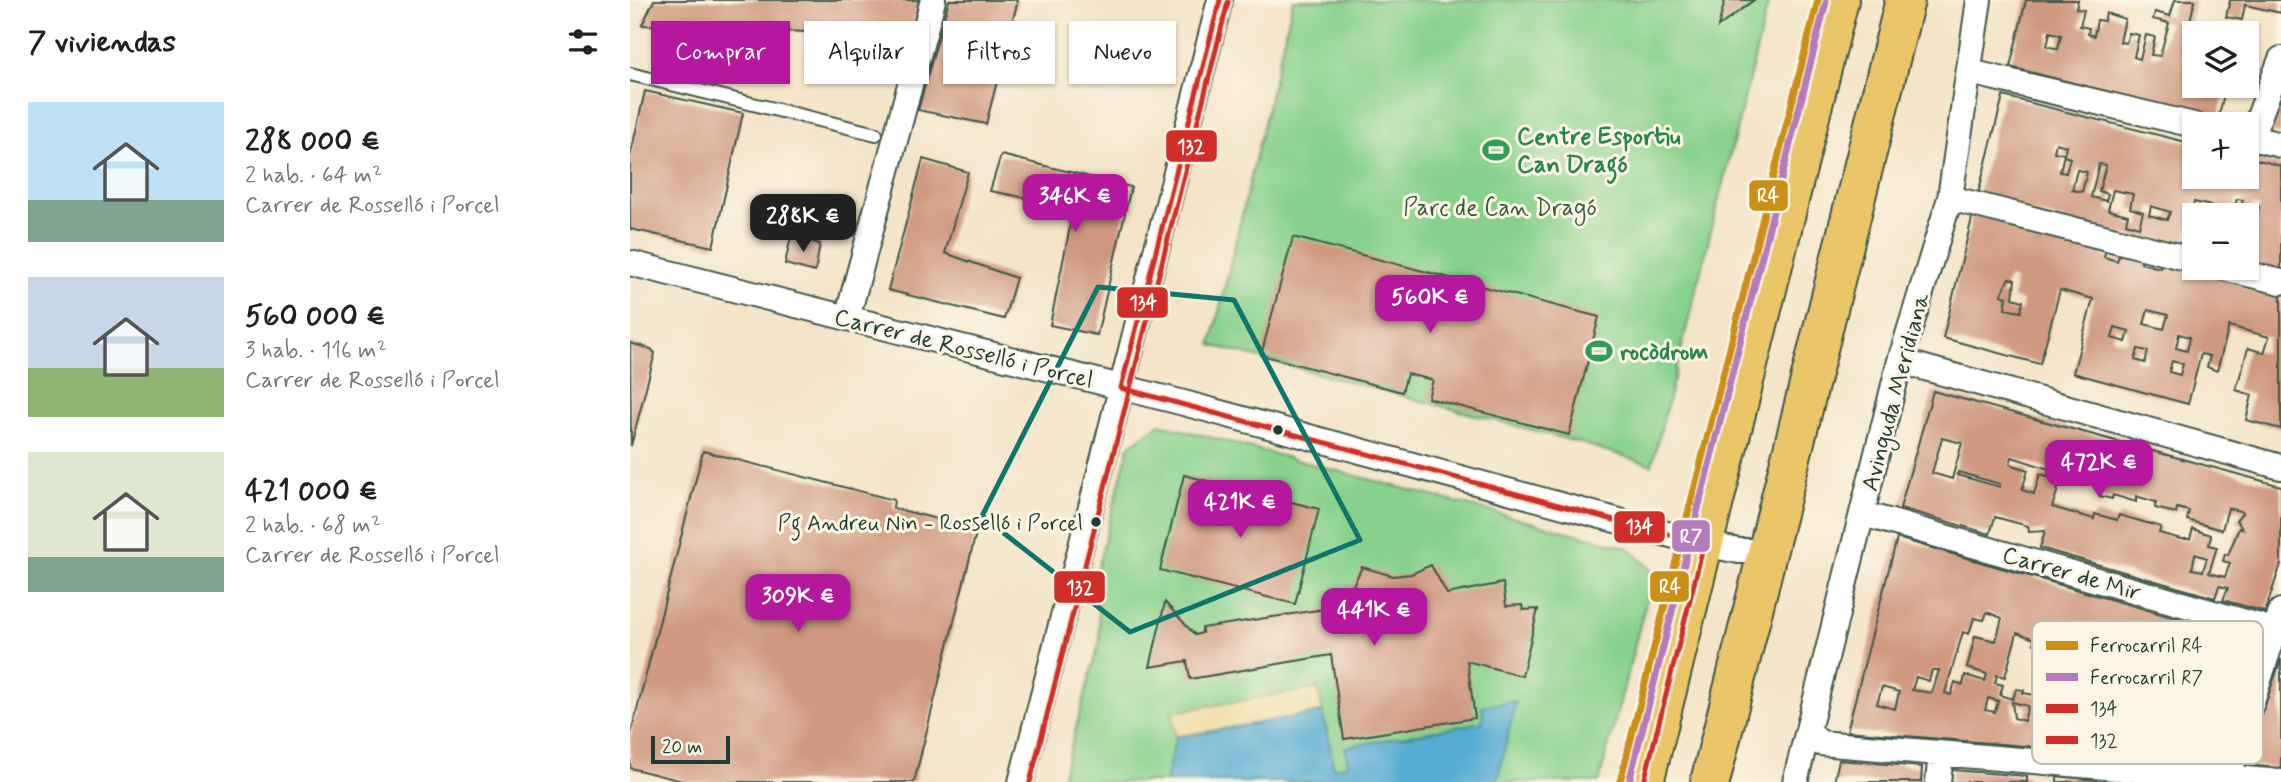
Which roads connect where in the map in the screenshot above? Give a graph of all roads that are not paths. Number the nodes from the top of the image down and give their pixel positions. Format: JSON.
{"nodes":[{"id":1,"x":933,"y":0,"type":"edge"},
{"id":2,"x":1220,"y":0,"type":"edge"},
{"id":3,"x":1839,"y":0,"type":"edge"},
{"id":4,"x":1905,"y":0,"type":"edge"},
{"id":5,"x":1979,"y":0,"type":"edge"},
{"id":6,"x":2280,"y":61,"type":"edge"},
{"id":7,"x":1970,"y":72,"type":"junction"},
{"id":8,"x":630,"y":74,"type":"edge"},
{"id":9,"x":2259,"y":113,"type":"edge"},
{"id":10,"x":2182,"y":122,"type":"edge"},
{"id":11,"x":876,"y":134,"type":"dead end"},
{"id":12,"x":2259,"y":140,"type":"edge"},
{"id":13,"x":2281,"y":145,"type":"edge"},
{"id":14,"x":1950,"y":198,"type":"junction"},
{"id":15,"x":2182,"y":257,"type":"edge"},
{"id":16,"x":630,"y":262,"type":"edge"},
{"id":17,"x":2259,"y":277,"type":"edge"},
{"id":18,"x":2281,"y":282,"type":"edge"},
{"id":19,"x":847,"y":318,"type":"junction"},
{"id":20,"x":1900,"y":361,"type":"junction"},
{"id":21,"x":1121,"y":388,"type":"junction"},
{"id":22,"x":2281,"y":467,"type":"edge"},
{"id":23,"x":1863,"y":514,"type":"junction"},
{"id":24,"x":1704,"y":544,"type":"junction"},
{"id":25,"x":1768,"y":551,"type":"junction"},
{"id":26,"x":2279,"y":625,"type":"edge"},
{"id":27,"x":2263,"y":673,"type":"edge"},
{"id":28,"x":1809,"y":732,"type":"junction"},
{"id":29,"x":1941,"y":754,"type":"junction"},
{"id":30,"x":2232,"y":764,"type":"edge"},
{"id":31,"x":2045,"y":772,"type":"edge"},
{"id":32,"x":2228,"y":777,"type":"junction"},
{"id":33,"x":1021,"y":782,"type":"edge"},
{"id":34,"x":1644,"y":782,"type":"edge"},
{"id":35,"x":1710,"y":782,"type":"edge"},
{"id":36,"x":1795,"y":782,"type":"edge"},
{"id":37,"x":1938,"y":782,"type":"edge"},
{"id":38,"x":2281,"y":782,"type":"edge"}],
"edges":[{"from":1,"to":19,"type":"street"},
{"from":2,"to":21,"type":"street"},
{"from":3,"to":24,"type":"main road"},
{"from":4,"to":25,"type":"main road"},
{"from":5,"to":7,"type":"street","name":"Avinguda Meridiana"},
{"from":6,"to":9,"type":"street"},
{"from":7,"to":10,"type":"street"},
{"from":7,"to":14,"type":"street","name":"Avinguda Meridiana"},
{"from":8,"to":11,"type":"lane"},
{"from":12,"to":13,"type":"street"},
{"from":14,"to":15,"type":"street"},
{"from":14,"to":20,"type":"street","name":"Avinguda Meridiana"},
{"from":16,"to":19,"type":"street","name":"Carrer de Rosselló i Porcel"},
{"from":17,"to":18,"type":"street"},
{"from":19,"to":21,"type":"street","name":"Carrer de Rosselló i Porcel"},
{"from":20,"to":22,"type":"street"},
{"from":20,"to":23,"type":"street","name":"Avinguda Meridiana"},
{"from":21,"to":24,"type":"street","name":"Carrer de Rosselló i Porcel"},
{"from":21,"to":33,"type":"street"},
{"from":23,"to":26,"type":"street","name":"Carrer de Mir"},
{"from":23,"to":28,"type":"street","name":"Avinguda Meridiana"},
{"from":24,"to":25,"type":"street"},
{"from":24,"to":34,"type":"main road"},
{"from":25,"to":35,"type":"main road"},
{"from":26,"to":27,"type":"street"},
{"from":28,"to":29,"type":"street"},
{"from":28,"to":36,"type":"street","name":"Avinguda Meridiana"},
{"from":29,"to":31,"type":"street"},
{"from":29,"to":37,"type":"street"},
{"from":30,"to":32,"type":"street"},
{"from":31,"to":32,"type":"street"},
{"from":32,"to":38,"type":"street"}]}
